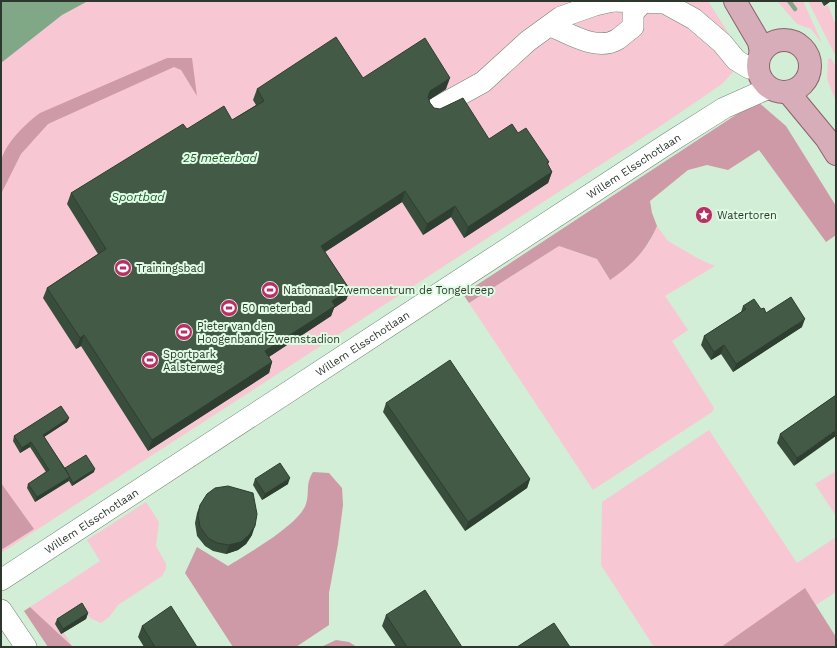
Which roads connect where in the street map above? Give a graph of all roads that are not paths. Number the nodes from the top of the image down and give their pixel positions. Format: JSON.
{"nodes":[{"id":1,"x":613,"y":1,"type":"edge"},
{"id":2,"x":644,"y":1,"type":"edge"},
{"id":3,"x":735,"y":1,"type":"edge"},
{"id":4,"x":742,"y":1,"type":"edge"},
{"id":5,"x":666,"y":2,"type":"edge"},
{"id":6,"x":551,"y":26,"type":"junction"},
{"id":7,"x":779,"y":40,"type":"junction"},
{"id":8,"x":772,"y":77,"type":"junction"},
{"id":9,"x":436,"y":108,"type":"edge"},
{"id":10,"x":831,"y":146,"type":"edge"},
{"id":11,"x":1,"y":580,"type":"edge"},
{"id":12,"x":1,"y":610,"type":"edge"},
{"id":13,"x":8,"y":633,"type":"edge"},
{"id":14,"x":26,"y":647,"type":"edge"}],
"edges":[{"from":1,"to":2,"type":"street"},
{"from":1,"to":6,"type":"street"},
{"from":2,"to":5,"type":"street"},
{"from":2,"to":6,"type":"street"},
{"from":3,"to":8,"type":"main road"},
{"from":4,"to":7,"type":"main road"},
{"from":5,"to":8,"type":"street"},
{"from":6,"to":9,"type":"street"},
{"from":7,"to":8,"type":"main road"},
{"from":7,"to":8,"type":"main road"},
{"from":8,"to":10,"type":"main road"},
{"from":8,"to":11,"type":"street","name":"Willem Elsschotlaan"},
{"from":12,"to":13,"type":"street"},
{"from":13,"to":14,"type":"street"}]}
